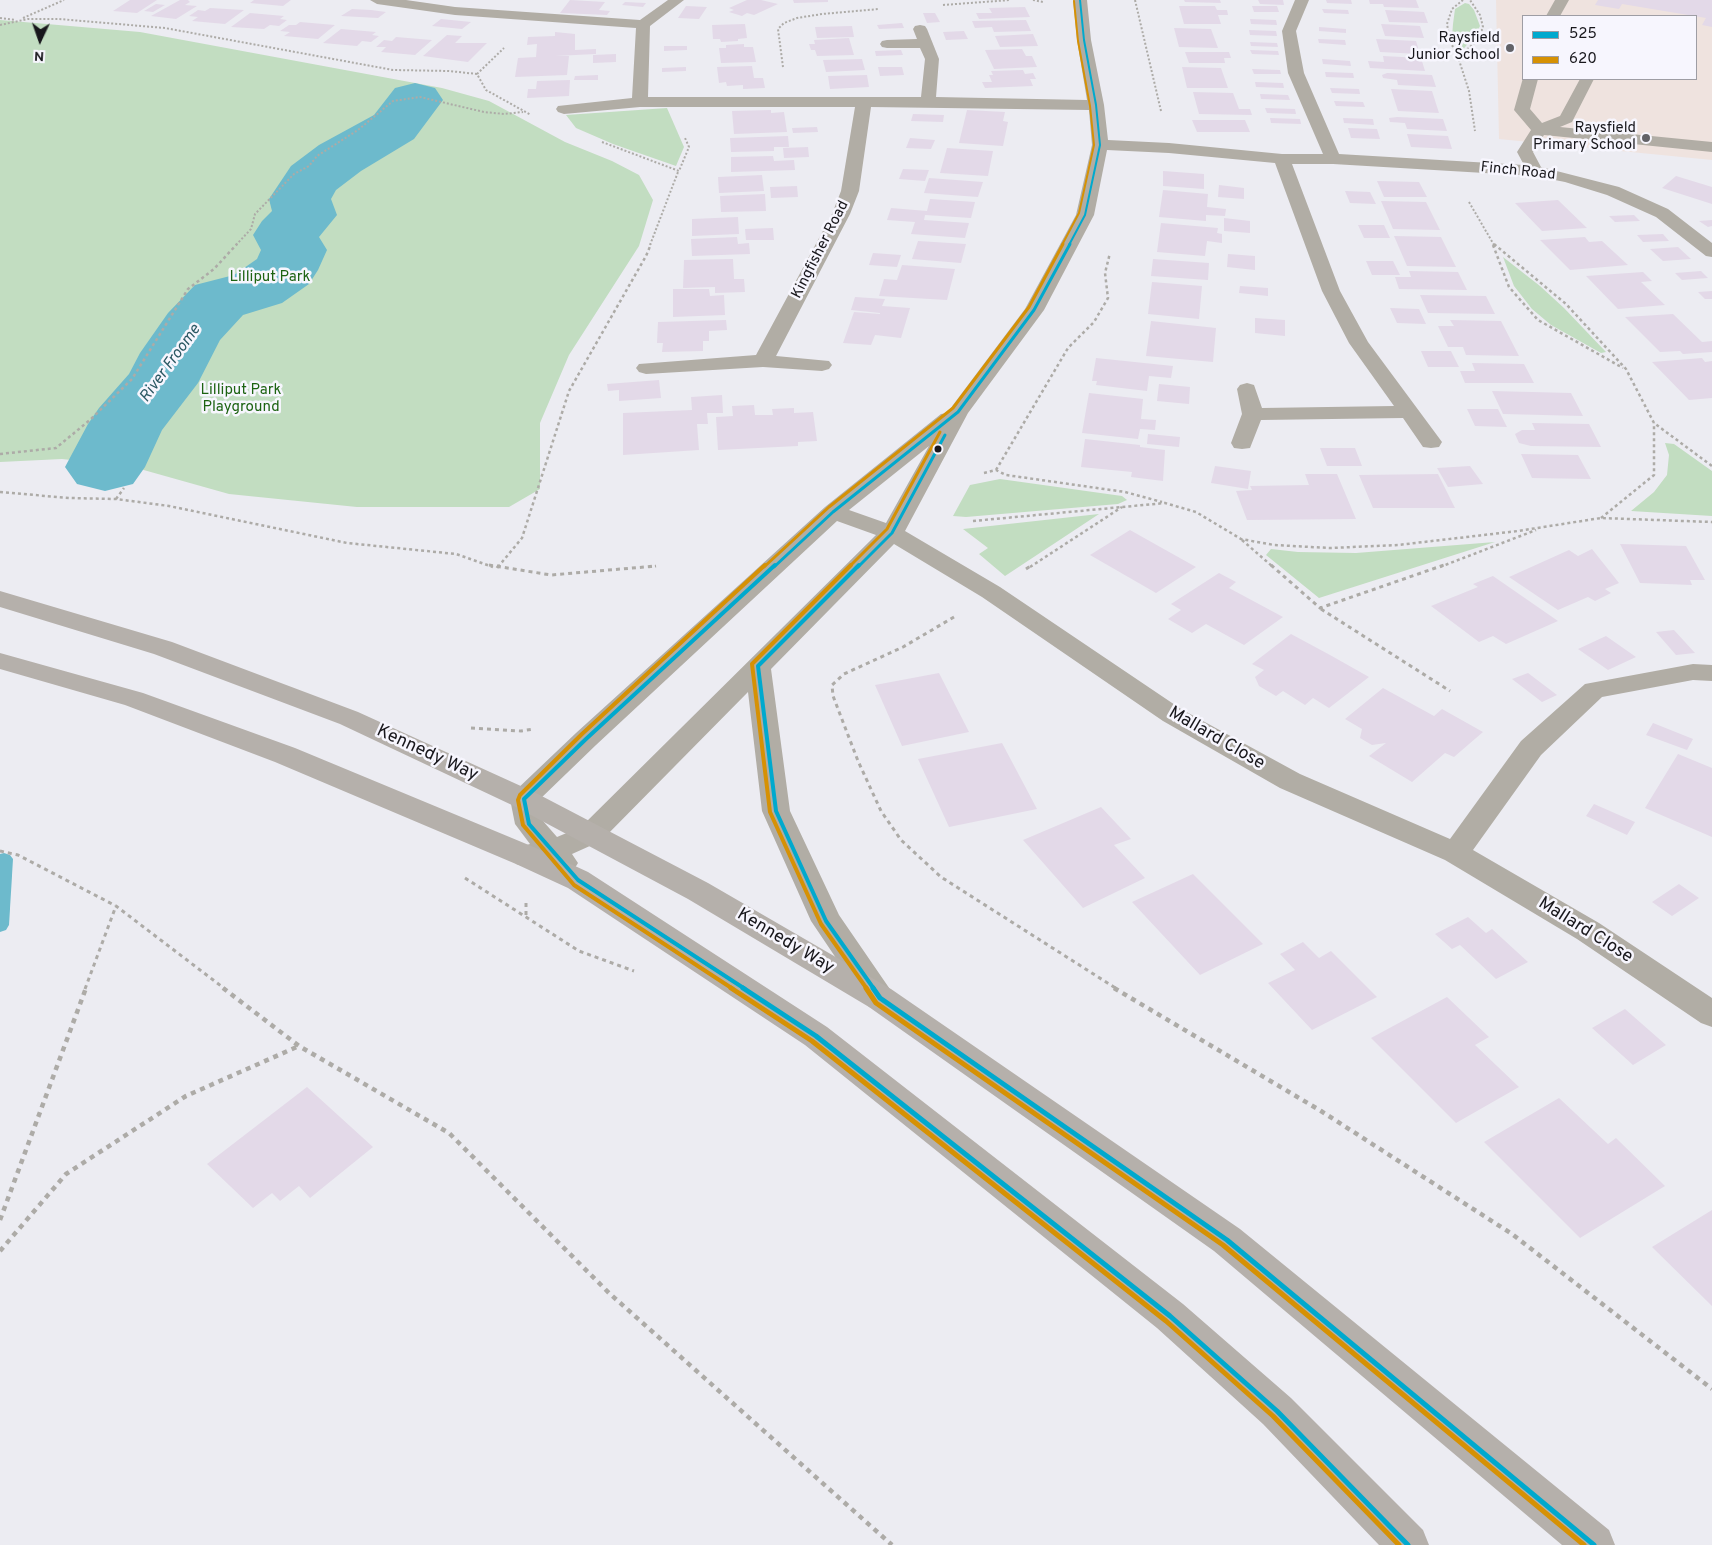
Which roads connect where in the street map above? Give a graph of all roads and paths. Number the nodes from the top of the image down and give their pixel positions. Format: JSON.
{"nodes":[{"id":1,"x":64,"y":0,"type":"edge"},
{"id":2,"x":377,"y":0,"type":"edge"},
{"id":3,"x":677,"y":0,"type":"edge"},
{"id":4,"x":1080,"y":0,"type":"edge"},
{"id":5,"x":1135,"y":0,"type":"edge"},
{"id":6,"x":1302,"y":0,"type":"edge"},
{"id":7,"x":1463,"y":0,"type":"edge"},
{"id":8,"x":1470,"y":0,"type":"edge"},
{"id":9,"x":1562,"y":0,"type":"edge"},
{"id":10,"x":1554,"y":15,"type":"edge"},
{"id":11,"x":0,"y":18,"type":"edge"},
{"id":12,"x":18,"y":20,"type":"junction"},
{"id":13,"x":643,"y":24,"type":"junction"},
{"id":14,"x":0,"y":25,"type":"edge"},
{"id":15,"x":887,"y":44,"type":"dead end"},
{"id":16,"x":1458,"y":58,"type":"junction"},
{"id":17,"x":1530,"y":80,"type":"edge"},
{"id":18,"x":1586,"y":80,"type":"edge"},
{"id":19,"x":640,"y":102,"type":"junction"},
{"id":20,"x":864,"y":102,"type":"junction"},
{"id":21,"x":928,"y":102,"type":"junction"},
{"id":22,"x":1096,"y":105,"type":"junction"},
{"id":23,"x":564,"y":110,"type":"joint"},
{"id":24,"x":524,"y":112,"type":"junction"},
{"id":25,"x":1539,"y":130,"type":"junction"},
{"id":26,"x":1100,"y":145,"type":"junction"},
{"id":27,"x":1712,"y":147,"type":"edge"},
{"id":28,"x":1169,"y":148,"type":"junction"},
{"id":29,"x":1282,"y":159,"type":"junction"},
{"id":30,"x":1333,"y":159,"type":"junction"},
{"id":31,"x":1462,"y":167,"type":"junction"},
{"id":32,"x":1481,"y":168,"type":"junction"},
{"id":33,"x":1535,"y":171,"type":"junction"},
{"id":34,"x":678,"y":172,"type":"dead end"},
{"id":35,"x":1493,"y":243,"type":"junction"},
{"id":36,"x":1712,"y":252,"type":"edge"},
{"id":37,"x":763,"y":361,"type":"junction"},
{"id":38,"x":822,"y":365,"type":"dead end"},
{"id":39,"x":646,"y":368,"type":"dead end"},
{"id":40,"x":1626,"y":370,"type":"junction"},
{"id":41,"x":1247,"y":389,"type":"dead end"},
{"id":42,"x":958,"y":412,"type":"junction"},
{"id":43,"x":1409,"y":412,"type":"junction"},
{"id":44,"x":1253,"y":414,"type":"junction"},
{"id":45,"x":1654,"y":423,"type":"junction"},
{"id":46,"x":1242,"y":442,"type":"dead end"},
{"id":47,"x":1431,"y":442,"type":"dead end"},
{"id":48,"x":0,"y":454,"type":"edge"},
{"id":49,"x":1712,"y":466,"type":"edge"},
{"id":50,"x":984,"y":473,"type":"dead end"},
{"id":51,"x":124,"y":488,"type":"dead end"},
{"id":52,"x":0,"y":492,"type":"edge"},
{"id":53,"x":116,"y":500,"type":"junction"},
{"id":54,"x":1165,"y":503,"type":"junction"},
{"id":55,"x":1122,"y":507,"type":"junction"},
{"id":56,"x":833,"y":512,"type":"junction"},
{"id":57,"x":1600,"y":518,"type":"junction"},
{"id":58,"x":973,"y":521,"type":"dead end"},
{"id":59,"x":1712,"y":522,"type":"edge"},
{"id":60,"x":1543,"y":527,"type":"junction"},
{"id":61,"x":892,"y":533,"type":"junction"},
{"id":62,"x":1241,"y":539,"type":"junction"},
{"id":63,"x":656,"y":566,"type":"dead end"},
{"id":64,"x":497,"y":568,"type":"junction"},
{"id":65,"x":991,"y":592,"type":"junction"},
{"id":66,"x":0,"y":599,"type":"edge"},
{"id":67,"x":1320,"y":608,"type":"junction"},
{"id":68,"x":0,"y":661,"type":"edge"},
{"id":69,"x":758,"y":666,"type":"junction"},
{"id":70,"x":1712,"y":673,"type":"edge"},
{"id":71,"x":1450,"y":691,"type":"dead end"},
{"id":72,"x":467,"y":728,"type":"dead end"},
{"id":73,"x":540,"y":729,"type":"dead end"},
{"id":74,"x":524,"y":799,"type":"junction"},
{"id":75,"x":591,"y":834,"type":"junction"},
{"id":76,"x":0,"y":851,"type":"edge"},
{"id":77,"x":1455,"y":852,"type":"junction"},
{"id":78,"x":539,"y":853,"type":"junction"},
{"id":79,"x":458,"y":873,"type":"dead end"},
{"id":80,"x":116,"y":906,"type":"junction"},
{"id":81,"x":643,"y":974,"type":"dead end"},
{"id":82,"x":880,"y":998,"type":"junction"},
{"id":83,"x":1712,"y":1014,"type":"edge"},
{"id":84,"x":299,"y":1046,"type":"junction"},
{"id":85,"x":0,"y":1220,"type":"edge"},
{"id":86,"x":0,"y":1251,"type":"edge"},
{"id":87,"x":1712,"y":1389,"type":"edge"},
{"id":88,"x":892,"y":1545,"type":"edge"},
{"id":89,"x":1408,"y":1545,"type":"edge"},
{"id":90,"x":1594,"y":1545,"type":"edge"}],
"edges":[{"from":1,"to":12,"type":"path"},
{"from":2,"to":13,"type":"street"},
{"from":3,"to":13,"type":"street"},
{"from":4,"to":22,"type":"street"},
{"from":5,"to":28,"type":"path"},
{"from":6,"to":30,"type":"street"},
{"from":7,"to":16,"type":"path"},
{"from":8,"to":16,"type":"path"},
{"from":9,"to":10,"type":"street"},
{"from":11,"to":12,"type":"path"},
{"from":12,"to":14,"type":"path"},
{"from":12,"to":24,"type":"path"},
{"from":13,"to":19,"type":"street"},
{"from":15,"to":21,"type":"street"},
{"from":16,"to":32,"type":"path"},
{"from":17,"to":25,"type":"street"},
{"from":18,"to":25,"type":"street"},
{"from":19,"to":20,"type":"street"},
{"from":19,"to":23,"type":"street"},
{"from":20,"to":21,"type":"street"},
{"from":20,"to":37,"type":"street","name":"Kingfisher Road"},
{"from":21,"to":22,"type":"street"},
{"from":22,"to":26,"type":"street"},
{"from":23,"to":24,"type":"path"},
{"from":24,"to":48,"type":"path"},
{"from":25,"to":27,"type":"street"},
{"from":25,"to":33,"type":"street"},
{"from":26,"to":28,"type":"street","name":"Finch Road"},
{"from":26,"to":42,"type":"street"},
{"from":28,"to":29,"type":"street","name":"Finch Road"},
{"from":29,"to":30,"type":"street","name":"Finch Road"},
{"from":29,"to":43,"type":"street"},
{"from":30,"to":31,"type":"street","name":"Finch Road"},
{"from":31,"to":32,"type":"street","name":"Finch Road"},
{"from":31,"to":35,"type":"path"},
{"from":32,"to":33,"type":"street","name":"Finch Road"},
{"from":33,"to":36,"type":"street","name":"Finch Road"},
{"from":34,"to":64,"type":"path"},
{"from":35,"to":40,"type":"path"},
{"from":35,"to":40,"type":"path"},
{"from":37,"to":38,"type":"street"},
{"from":37,"to":39,"type":"street"},
{"from":40,"to":45,"type":"path"},
{"from":41,"to":44,"type":"street"},
{"from":42,"to":56,"type":"street"},
{"from":42,"to":61,"type":"street"},
{"from":43,"to":44,"type":"street"},
{"from":43,"to":47,"type":"street"},
{"from":44,"to":46,"type":"street"},
{"from":45,"to":49,"type":"path"},
{"from":45,"to":57,"type":"path"},
{"from":50,"to":54,"type":"path"},
{"from":51,"to":53,"type":"path"},
{"from":52,"to":53,"type":"path"},
{"from":53,"to":64,"type":"path"},
{"from":54,"to":55,"type":"path"},
{"from":54,"to":62,"type":"path"},
{"from":55,"to":58,"type":"path"},
{"from":55,"to":65,"type":"path"},
{"from":56,"to":61,"type":"street","name":"Mallard Close"},
{"from":56,"to":74,"type":"street"},
{"from":57,"to":59,"type":"path"},
{"from":57,"to":60,"type":"path"},
{"from":60,"to":62,"type":"path"},
{"from":60,"to":67,"type":"path"},
{"from":61,"to":65,"type":"street","name":"Mallard Close"},
{"from":61,"to":69,"type":"street"},
{"from":62,"to":67,"type":"path"},
{"from":63,"to":64,"type":"path"},
{"from":65,"to":77,"type":"street","name":"Mallard Close"},
{"from":65,"to":87,"type":"path"},
{"from":66,"to":74,"type":"main road","name":"Kennedy Way"},
{"from":67,"to":71,"type":"path"},
{"from":68,"to":78,"type":"main road"},
{"from":69,"to":75,"type":"street"},
{"from":69,"to":82,"type":"street"},
{"from":70,"to":77,"type":"street"},
{"from":72,"to":73,"type":"path"},
{"from":74,"to":75,"type":"main road","name":"Kennedy Way"},
{"from":74,"to":78,"type":"street"},
{"from":75,"to":78,"type":"street"},
{"from":75,"to":82,"type":"main road","name":"Kennedy Way"},
{"from":76,"to":80,"type":"path"},
{"from":77,"to":83,"type":"street","name":"Mallard Close"},
{"from":78,"to":89,"type":"main road"},
{"from":79,"to":81,"type":"path"},
{"from":80,"to":84,"type":"path"},
{"from":80,"to":85,"type":"path"},
{"from":82,"to":90,"type":"main road","name":"Kennedy Way"},
{"from":84,"to":86,"type":"path"},
{"from":84,"to":88,"type":"path"}]}
